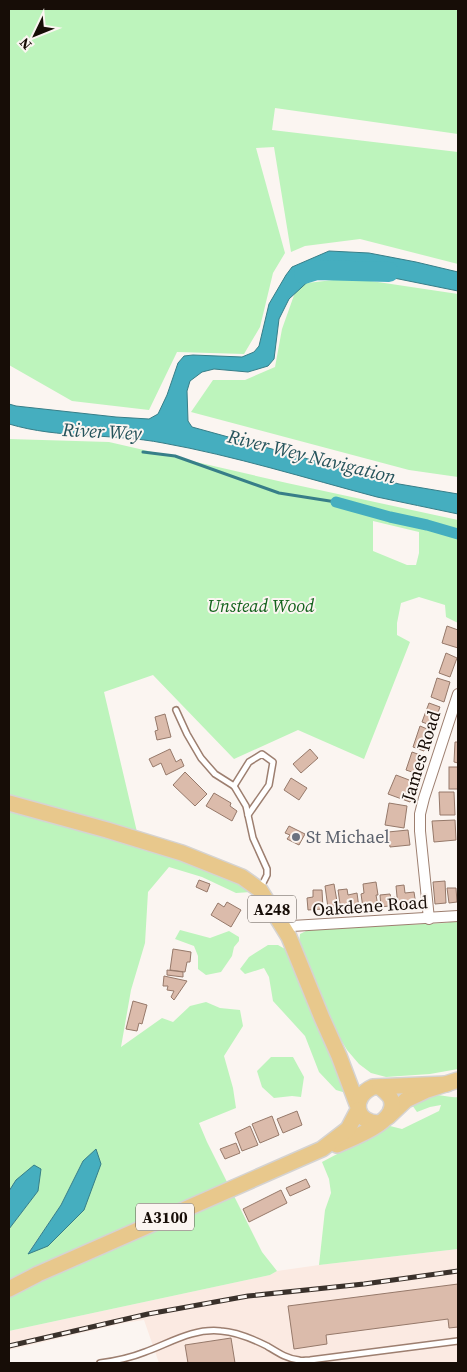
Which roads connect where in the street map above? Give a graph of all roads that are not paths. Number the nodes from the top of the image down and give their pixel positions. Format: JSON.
{"nodes":[{"id":1,"x":458,"y":694,"type":"edge"},
{"id":2,"x":176,"y":710,"type":"dead end"},
{"id":3,"x":234,"y":786,"type":"junction"},
{"id":4,"x":9,"y":803,"type":"edge"},
{"id":5,"x":248,"y":815,"type":"junction"},
{"id":6,"x":260,"y":890,"type":"junction"},
{"id":7,"x":458,"y":916,"type":"edge"},
{"id":8,"x":429,"y":919,"type":"junction"},
{"id":9,"x":284,"y":931,"type":"junction"},
{"id":10,"x":339,"y":1056,"type":"junction"},
{"id":11,"x":453,"y":1082,"type":"edge"},
{"id":12,"x":376,"y":1087,"type":"junction"},
{"id":13,"x":358,"y":1107,"type":"junction"},
{"id":14,"x":384,"y":1120,"type":"junction"},
{"id":15,"x":322,"y":1149,"type":"junction"},
{"id":16,"x":9,"y":1289,"type":"edge"},
{"id":17,"x":458,"y":1341,"type":"edge"},
{"id":18,"x":100,"y":1363,"type":"edge"}],
"edges":[{"from":1,"to":8,"type":"street","name":"James Road"},
{"from":2,"to":3,"type":"lane"},
{"from":3,"to":5,"type":"lane"},
{"from":3,"to":5,"type":"lane"},
{"from":4,"to":6,"type":"main road","number":"A248"},
{"from":5,"to":6,"type":"lane"},
{"from":6,"to":9,"type":"main road","number":"A248"},
{"from":7,"to":8,"type":"street","name":"Oakdene Road"},
{"from":8,"to":9,"type":"street","name":"Oakdene Road"},
{"from":9,"to":10,"type":"main road","number":"A248"},
{"from":10,"to":12,"type":"main road","number":"A248"},
{"from":10,"to":13,"type":"main road","number":"A248"},
{"from":11,"to":12,"type":"main road"},
{"from":11,"to":14,"type":"main road"},
{"from":12,"to":13,"type":"main road"},
{"from":12,"to":14,"type":"main road"},
{"from":13,"to":14,"type":"main road"},
{"from":13,"to":15,"type":"main road","number":"A3100"},
{"from":14,"to":15,"type":"main road"},
{"from":15,"to":16,"type":"main road","number":"A3100"},
{"from":17,"to":18,"type":"lane"}]}
